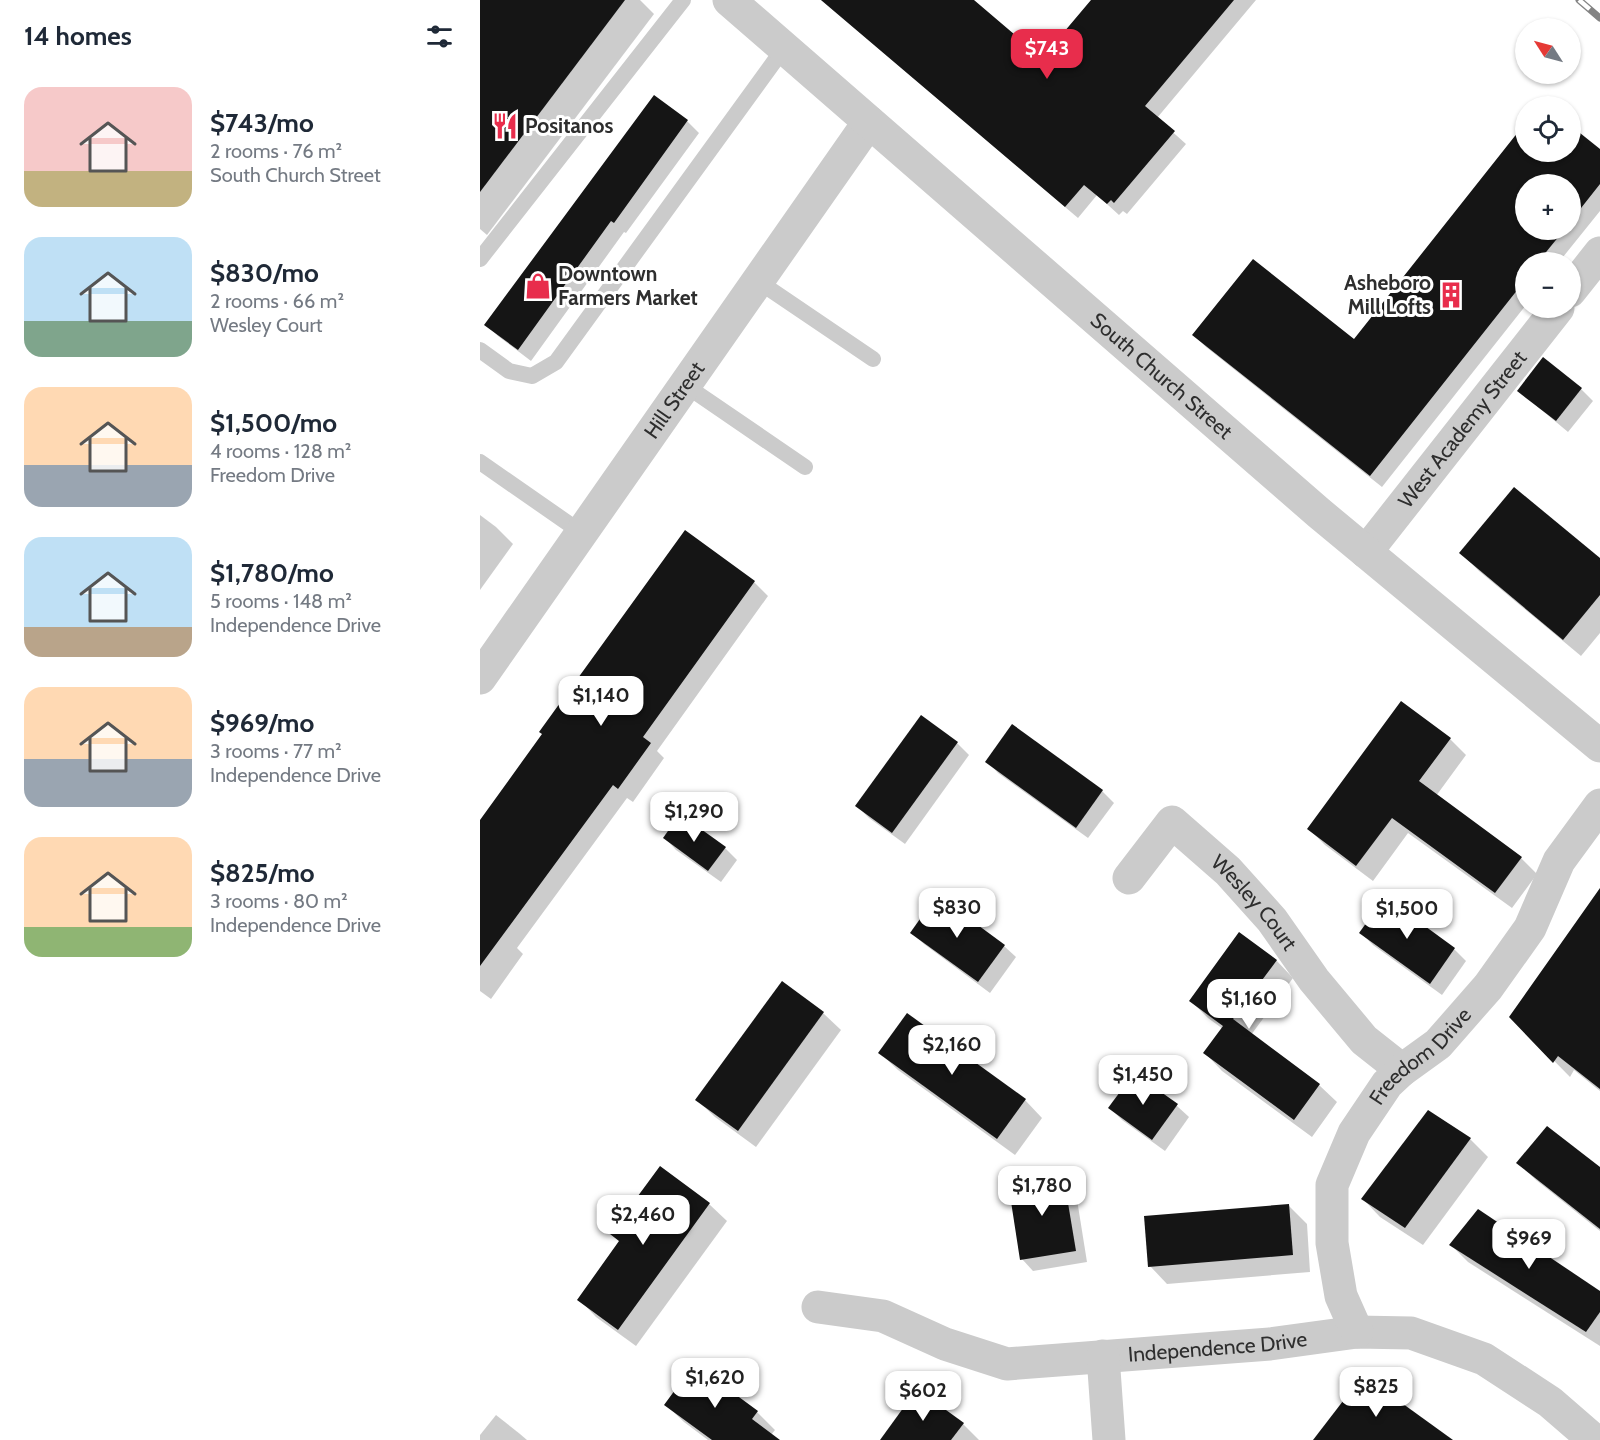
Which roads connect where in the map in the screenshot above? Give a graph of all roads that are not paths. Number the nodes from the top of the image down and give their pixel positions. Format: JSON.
{"nodes":[{"id":1,"x":683,"y":0,"type":"edge"},
{"id":2,"x":741,"y":4,"type":"edge"},
{"id":3,"x":784,"y":48,"type":"junction"},
{"id":4,"x":869,"y":122,"type":"junction"},
{"id":5,"x":1600,"y":253,"type":"edge"},
{"id":6,"x":480,"y":259,"type":"edge"},
{"id":7,"x":1581,"y":277,"type":"edge"},
{"id":8,"x":758,"y":280,"type":"junction"},
{"id":9,"x":1550,"y":318,"type":"edge"},
{"id":10,"x":480,"y":350,"type":"edge"},
{"id":11,"x":873,"y":359,"type":"dead end"},
{"id":12,"x":685,"y":386,"type":"junction"},
{"id":13,"x":480,"y":462,"type":"edge"},
{"id":14,"x":806,"y":467,"type":"dead end"},
{"id":15,"x":582,"y":533,"type":"junction"},
{"id":16,"x":1366,"y":552,"type":"junction"},
{"id":17,"x":480,"y":678,"type":"edge"},
{"id":18,"x":1600,"y":746,"type":"edge"},
{"id":19,"x":1600,"y":806,"type":"edge"},
{"id":20,"x":1129,"y":878,"type":"dead end"},
{"id":21,"x":1402,"y":1070,"type":"junction"},
{"id":22,"x":818,"y":1307,"type":"dead end"},
{"id":23,"x":1357,"y":1332,"type":"junction"},
{"id":24,"x":1102,"y":1356,"type":"junction"},
{"id":25,"x":1109,"y":1440,"type":"edge"},
{"id":26,"x":1594,"y":1440,"type":"edge"}],
"edges":[{"from":1,"to":6,"type":"lane"},
{"from":2,"to":3,"type":"street","name":"South Church Street"},
{"from":3,"to":4,"type":"street","name":"South Church Street"},
{"from":3,"to":10,"type":"lane"},
{"from":4,"to":8,"type":"street","name":"Hill Street"},
{"from":4,"to":16,"type":"street","name":"South Church Street"},
{"from":5,"to":7,"type":"street"},
{"from":8,"to":11,"type":"lane"},
{"from":8,"to":12,"type":"street","name":"Hill Street"},
{"from":9,"to":16,"type":"street","name":"West Academy Street"},
{"from":12,"to":14,"type":"lane"},
{"from":12,"to":15,"type":"street","name":"Hill Street"},
{"from":13,"to":15,"type":"lane"},
{"from":15,"to":17,"type":"street","name":"Hill Street"},
{"from":16,"to":18,"type":"street","name":"South Church Street"},
{"from":19,"to":21,"type":"street","name":"Freedom Drive"},
{"from":20,"to":21,"type":"street","name":"Wesley Court"},
{"from":21,"to":23,"type":"street","name":"Freedom Drive"},
{"from":22,"to":24,"type":"street","name":"Independence Drive"},
{"from":23,"to":24,"type":"street","name":"Independence Drive"},
{"from":23,"to":26,"type":"street","name":"Independence Drive"},
{"from":24,"to":25,"type":"street"}]}
